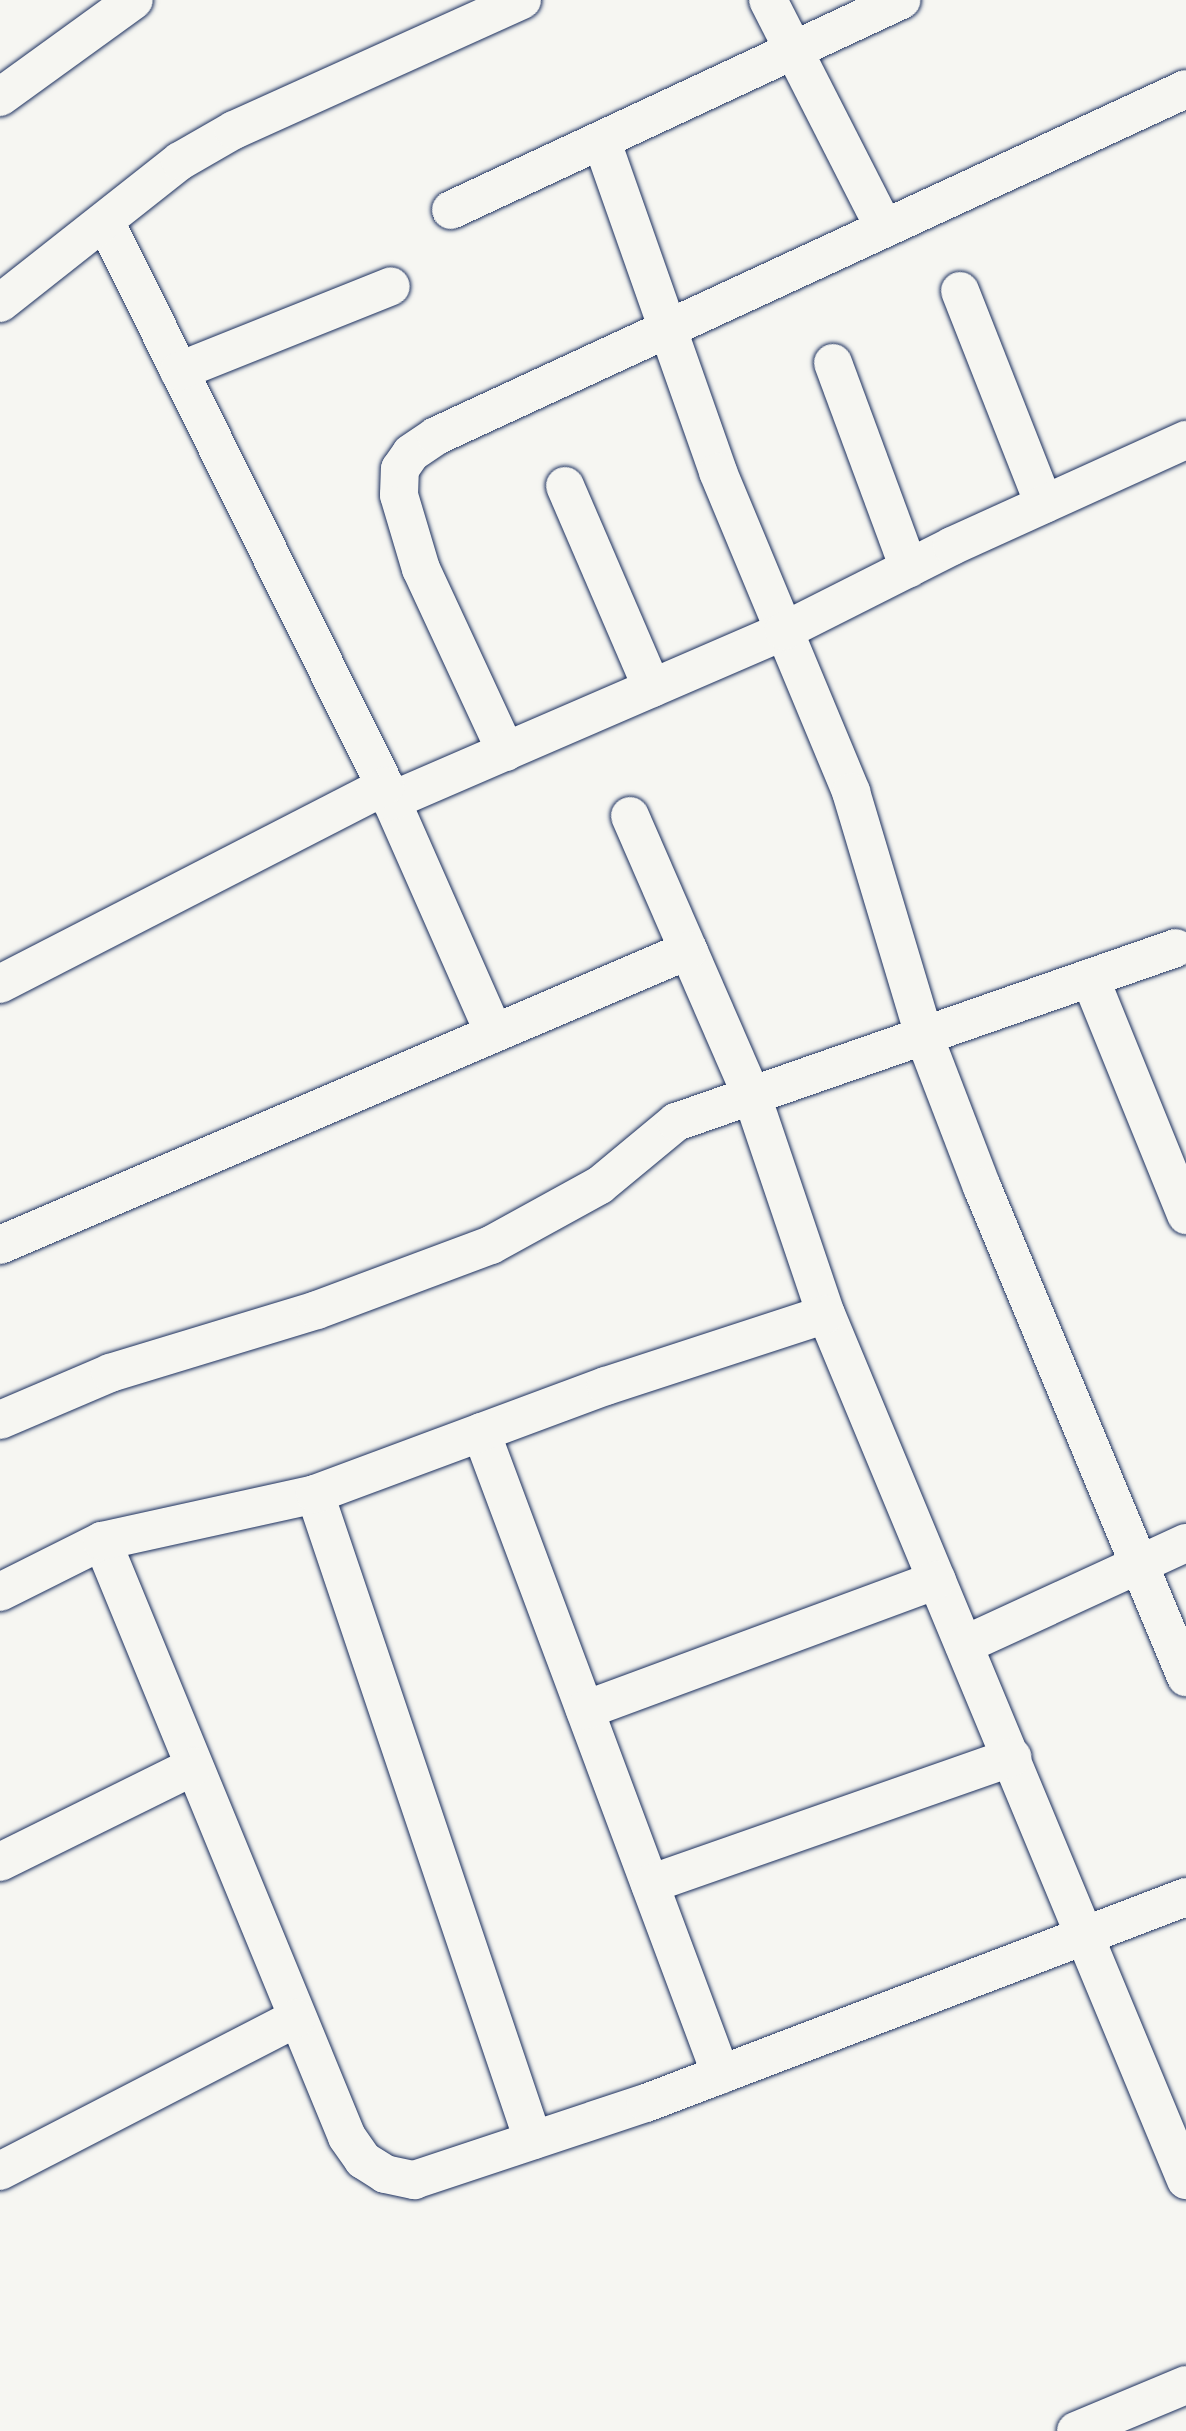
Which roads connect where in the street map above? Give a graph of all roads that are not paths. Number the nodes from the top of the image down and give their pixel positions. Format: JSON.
{"nodes":[{"id":1,"x":522,"y":0,"type":"edge"},
{"id":2,"x":768,"y":0,"type":"edge"},
{"id":3,"x":901,"y":0,"type":"edge"},
{"id":4,"x":121,"y":3,"type":"edge"},
{"id":5,"x":796,"y":50,"type":"junction"},
{"id":6,"x":1186,"y":89,"type":"edge"},
{"id":7,"x":0,"y":97,"type":"edge"},
{"id":8,"x":602,"y":142,"type":"junction"},
{"id":9,"x":451,"y":210,"type":"dead end"},
{"id":10,"x":106,"y":223,"type":"junction"},
{"id":11,"x":883,"y":226,"type":"junction"},
{"id":12,"x":391,"y":286,"type":"dead end"},
{"id":13,"x":960,"y":291,"type":"dead end"},
{"id":14,"x":0,"y":303,"type":"edge"},
{"id":15,"x":668,"y":332,"type":"junction"},
{"id":16,"x":833,"y":363,"type":"dead end"},
{"id":17,"x":178,"y":371,"type":"junction"},
{"id":18,"x":1186,"y":440,"type":"edge"},
{"id":19,"x":565,"y":486,"type":"dead end"},
{"id":20,"x":1044,"y":504,"type":"junction"},
{"id":21,"x":909,"y":568,"type":"junction"},
{"id":22,"x":784,"y":631,"type":"junction"},
{"id":23,"x":652,"y":688,"type":"junction"},
{"id":24,"x":506,"y":752,"type":"junction"},
{"id":25,"x":388,"y":794,"type":"junction"},
{"id":26,"x":631,"y":816,"type":"dead end"},
{"id":27,"x":1176,"y":948,"type":"dead end"},
{"id":28,"x":689,"y":950,"type":"junction"},
{"id":29,"x":1090,"y":978,"type":"junction"},
{"id":30,"x":0,"y":984,"type":"edge"},
{"id":31,"x":494,"y":1033,"type":"junction"},
{"id":32,"x":924,"y":1036,"type":"junction"},
{"id":33,"x":752,"y":1096,"type":"junction"},
{"id":34,"x":1186,"y":1215,"type":"edge"},
{"id":35,"x":0,"y":1245,"type":"edge"},
{"id":36,"x":826,"y":1314,"type":"junction"},
{"id":37,"x":0,"y":1420,"type":"edge"},
{"id":38,"x":481,"y":1432,"type":"junction"},
{"id":39,"x":315,"y":1494,"type":"junction"},
{"id":40,"x":102,"y":1541,"type":"junction"},
{"id":41,"x":1186,"y":1543,"type":"edge"},
{"id":42,"x":1142,"y":1564,"type":"junction"},
{"id":43,"x":937,"y":1580,"type":"junction"},
{"id":44,"x":0,"y":1592,"type":"edge"},
{"id":45,"x":964,"y":1645,"type":"junction"},
{"id":46,"x":1186,"y":1677,"type":"edge"},
{"id":47,"x":585,"y":1710,"type":"junction"},
{"id":48,"x":1012,"y":1757,"type":"junction"},
{"id":49,"x":194,"y":1766,"type":"junction"},
{"id":50,"x":0,"y":1862,"type":"edge"},
{"id":51,"x":650,"y":1884,"type":"junction"},
{"id":52,"x":1186,"y":1897,"type":"edge"},
{"id":53,"x":1087,"y":1936,"type":"junction"},
{"id":54,"x":296,"y":2018,"type":"junction"},
{"id":55,"x":720,"y":2075,"type":"junction"},
{"id":56,"x":533,"y":2140,"type":"junction"},
{"id":57,"x":0,"y":2171,"type":"edge"},
{"id":58,"x":1186,"y":2180,"type":"edge"},
{"id":59,"x":1186,"y":2385,"type":"edge"},
{"id":60,"x":1076,"y":2431,"type":"edge"}],
"edges":[{"from":1,"to":10,"type":"street"},
{"from":2,"to":5,"type":"street"},
{"from":3,"to":5,"type":"street"},
{"from":4,"to":7,"type":"street"},
{"from":5,"to":8,"type":"street"},
{"from":5,"to":11,"type":"street"},
{"from":6,"to":11,"type":"street"},
{"from":8,"to":9,"type":"street"},
{"from":8,"to":15,"type":"street"},
{"from":10,"to":14,"type":"street"},
{"from":10,"to":17,"type":"street"},
{"from":11,"to":15,"type":"street"},
{"from":12,"to":17,"type":"street"},
{"from":13,"to":20,"type":"street"},
{"from":15,"to":22,"type":"street"},
{"from":15,"to":24,"type":"street"},
{"from":16,"to":21,"type":"street"},
{"from":17,"to":25,"type":"street"},
{"from":18,"to":20,"type":"street"},
{"from":19,"to":23,"type":"street"},
{"from":20,"to":21,"type":"street"},
{"from":21,"to":22,"type":"street"},
{"from":22,"to":23,"type":"street"},
{"from":22,"to":32,"type":"street"},
{"from":23,"to":24,"type":"street"},
{"from":24,"to":25,"type":"street"},
{"from":25,"to":30,"type":"street"},
{"from":25,"to":31,"type":"street"},
{"from":26,"to":28,"type":"street"},
{"from":27,"to":29,"type":"street"},
{"from":28,"to":31,"type":"street"},
{"from":28,"to":33,"type":"street"},
{"from":29,"to":32,"type":"street"},
{"from":29,"to":34,"type":"street"},
{"from":31,"to":35,"type":"street"},
{"from":32,"to":33,"type":"street"},
{"from":32,"to":42,"type":"street"},
{"from":33,"to":36,"type":"street"},
{"from":33,"to":37,"type":"street"},
{"from":36,"to":38,"type":"street"},
{"from":36,"to":43,"type":"street"},
{"from":38,"to":39,"type":"street"},
{"from":38,"to":47,"type":"street"},
{"from":39,"to":40,"type":"street"},
{"from":39,"to":56,"type":"street"},
{"from":40,"to":44,"type":"street"},
{"from":40,"to":49,"type":"street"},
{"from":41,"to":42,"type":"street"},
{"from":42,"to":45,"type":"street"},
{"from":42,"to":46,"type":"street"},
{"from":43,"to":45,"type":"street"},
{"from":43,"to":47,"type":"street"},
{"from":45,"to":48,"type":"street"},
{"from":47,"to":51,"type":"street"},
{"from":48,"to":51,"type":"street"},
{"from":48,"to":53,"type":"street"},
{"from":49,"to":50,"type":"street"},
{"from":49,"to":54,"type":"street"},
{"from":51,"to":55,"type":"street"},
{"from":52,"to":53,"type":"street"},
{"from":53,"to":55,"type":"street"},
{"from":53,"to":58,"type":"street"},
{"from":54,"to":56,"type":"street"},
{"from":54,"to":57,"type":"street"},
{"from":55,"to":56,"type":"street"},
{"from":59,"to":60,"type":"street"}]}
